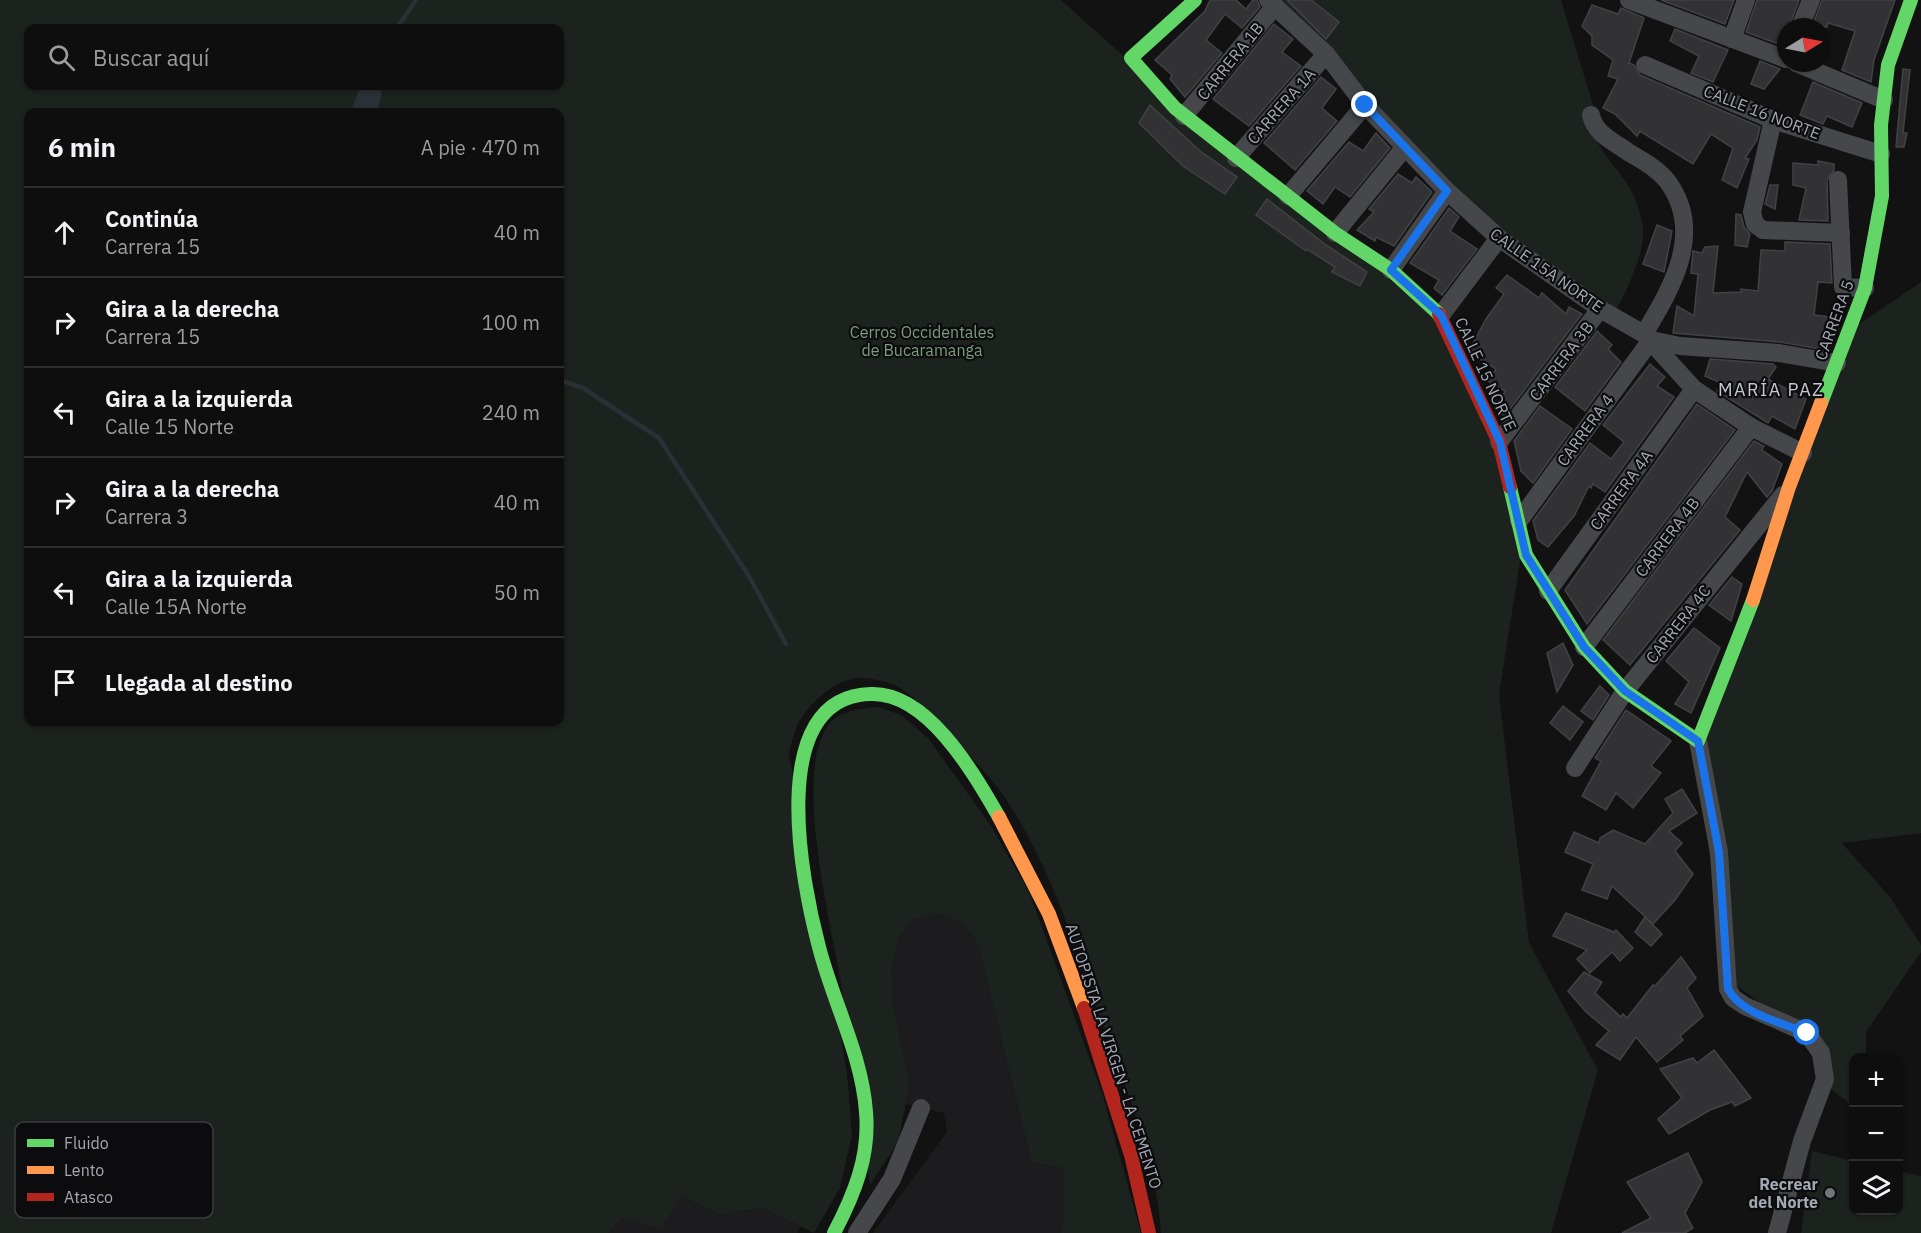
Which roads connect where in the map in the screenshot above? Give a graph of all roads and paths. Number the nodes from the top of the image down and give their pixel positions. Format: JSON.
{"nodes":[{"id":1,"x":1195,"y":0,"type":"edge"},
{"id":2,"x":1629,"y":0,"type":"edge"},
{"id":3,"x":1746,"y":0,"type":"edge"},
{"id":4,"x":1810,"y":0,"type":"edge"},
{"id":5,"x":1911,"y":0,"type":"edge"},
{"id":6,"x":1272,"y":3,"type":"edge"},
{"id":7,"x":1653,"y":5,"type":"edge"},
{"id":8,"x":1803,"y":18,"type":"edge"},
{"id":9,"x":1732,"y":39,"type":"junction"},
{"id":10,"x":1326,"y":54,"type":"junction"},
{"id":11,"x":1777,"y":56,"type":"edge"},
{"id":12,"x":1645,"y":65,"type":"dead end"},
{"id":13,"x":1817,"y":72,"type":"edge"},
{"id":14,"x":1884,"y":100,"type":"junction"},
{"id":15,"x":1365,"y":105,"type":"junction"},
{"id":16,"x":1591,"y":115,"type":"dead end"},
{"id":17,"x":1184,"y":116,"type":"junction"},
{"id":18,"x":1773,"y":120,"type":"junction"},
{"id":19,"x":1405,"y":147,"type":"junction"},
{"id":20,"x":1881,"y":154,"type":"junction"},
{"id":21,"x":1236,"y":158,"type":"junction"},
{"id":22,"x":1838,"y":180,"type":"dead end"},
{"id":23,"x":1447,"y":191,"type":"junction"},
{"id":24,"x":1288,"y":196,"type":"junction"},
{"id":25,"x":1335,"y":233,"type":"junction"},
{"id":26,"x":1841,"y":233,"type":"junction"},
{"id":27,"x":1498,"y":238,"type":"junction"},
{"id":28,"x":1391,"y":270,"type":"junction"},
{"id":29,"x":1865,"y":288,"type":"junction"},
{"id":30,"x":1600,"y":309,"type":"junction"},
{"id":31,"x":1441,"y":315,"type":"junction"},
{"id":32,"x":1648,"y":337,"type":"junction"},
{"id":33,"x":1837,"y":363,"type":"junction"},
{"id":34,"x":1694,"y":389,"type":"junction"},
{"id":35,"x":1751,"y":427,"type":"junction"},
{"id":36,"x":1500,"y":442,"type":"junction"},
{"id":37,"x":1803,"y":453,"type":"junction"},
{"id":38,"x":1789,"y":487,"type":"junction"},
{"id":39,"x":1519,"y":520,"type":"junction"},
{"id":40,"x":1548,"y":591,"type":"junction"},
{"id":41,"x":1584,"y":647,"type":"junction"},
{"id":42,"x":1625,"y":691,"type":"junction"},
{"id":43,"x":1698,"y":741,"type":"junction"},
{"id":44,"x":1575,"y":768,"type":"dead end"},
{"id":45,"x":921,"y":1108,"type":"dead end"},
{"id":46,"x":835,"y":1233,"type":"edge"},
{"id":47,"x":856,"y":1233,"type":"edge"},
{"id":48,"x":1149,"y":1233,"type":"edge"},
{"id":49,"x":1777,"y":1233,"type":"edge"}],
"edges":[{"from":1,"to":17,"type":"street","name":"CALLE 15 NORTE"},
{"from":2,"to":7,"type":"street"},
{"from":3,"to":9,"type":"street"},
{"from":4,"to":8,"type":"street"},
{"from":5,"to":14,"type":"street","name":"CARRERA 5"},
{"from":6,"to":10,"type":"street","name":"CALLE 15A NORTE"},
{"from":6,"to":17,"type":"street","name":"CARRERA 1B"},
{"from":7,"to":9,"type":"street"},
{"from":9,"to":11,"type":"street"},
{"from":10,"to":15,"type":"street","name":"CALLE 15A NORTE"},
{"from":10,"to":21,"type":"street","name":"CARRERA 1A"},
{"from":12,"to":18,"type":"street","name":"CALLE 16 NORTE"},
{"from":13,"to":14,"type":"street"},
{"from":14,"to":20,"type":"street","name":"CARRERA 5"},
{"from":15,"to":19,"type":"street","name":"CALLE 15A NORTE"},
{"from":15,"to":24,"type":"street"},
{"from":16,"to":32,"type":"street","name":"CARRERA 4"},
{"from":17,"to":21,"type":"street","name":"CALLE 15 NORTE"},
{"from":18,"to":20,"type":"street","name":"CALLE 16 NORTE"},
{"from":18,"to":26,"type":"street"},
{"from":19,"to":23,"type":"street","name":"CALLE 15A NORTE"},
{"from":19,"to":25,"type":"street"},
{"from":20,"to":29,"type":"street","name":"CARRERA 5"},
{"from":21,"to":24,"type":"street","name":"CALLE 15 NORTE"},
{"from":22,"to":26,"type":"street"},
{"from":23,"to":27,"type":"street","name":"CALLE 15A NORTE"},
{"from":23,"to":28,"type":"street"},
{"from":24,"to":25,"type":"street","name":"CALLE 15 NORTE"},
{"from":25,"to":28,"type":"street","name":"CALLE 15 NORTE"},
{"from":26,"to":29,"type":"street"},
{"from":27,"to":30,"type":"street","name":"CALLE 15A NORTE"},
{"from":27,"to":31,"type":"street"},
{"from":28,"to":31,"type":"street","name":"CALLE 15 NORTE"},
{"from":29,"to":33,"type":"street","name":"CARRERA 5"},
{"from":30,"to":32,"type":"street","name":"CALLE 15A NORTE"},
{"from":30,"to":36,"type":"street","name":"CARRERA 3B"},
{"from":31,"to":36,"type":"street","name":"CALLE 15 NORTE"},
{"from":32,"to":33,"type":"street"},
{"from":32,"to":34,"type":"street","name":"CALLE 15A NORTE"},
{"from":32,"to":39,"type":"street","name":"CARRERA 4"},
{"from":33,"to":37,"type":"street","name":"CARRERA 5"},
{"from":34,"to":35,"type":"street","name":"CALLE 15A NORTE"},
{"from":34,"to":40,"type":"street","name":"CARRERA 4A"},
{"from":35,"to":37,"type":"street","name":"CALLE 15A NORTE"},
{"from":35,"to":41,"type":"street","name":"CARRERA 4B"},
{"from":36,"to":39,"type":"street","name":"CALLE 15 NORTE"},
{"from":37,"to":38,"type":"street","name":"CARRERA 5"},
{"from":38,"to":42,"type":"street","name":"CARRERA 4C"},
{"from":38,"to":43,"type":"street","name":"CARRERA 5"},
{"from":39,"to":40,"type":"street","name":"CALLE 15 NORTE"},
{"from":40,"to":41,"type":"street","name":"CALLE 15 NORTE"},
{"from":41,"to":42,"type":"street","name":"CALLE 15 NORTE"},
{"from":42,"to":43,"type":"street","name":"CALLE 15 NORTE"},
{"from":42,"to":44,"type":"street","name":"CARRERA 4C"},
{"from":43,"to":49,"type":"street"},
{"from":45,"to":47,"type":"street"},
{"from":46,"to":48,"type":"street","name":"AUTOPISTA LA VIRGEN - LA CEMENTO"}]}
